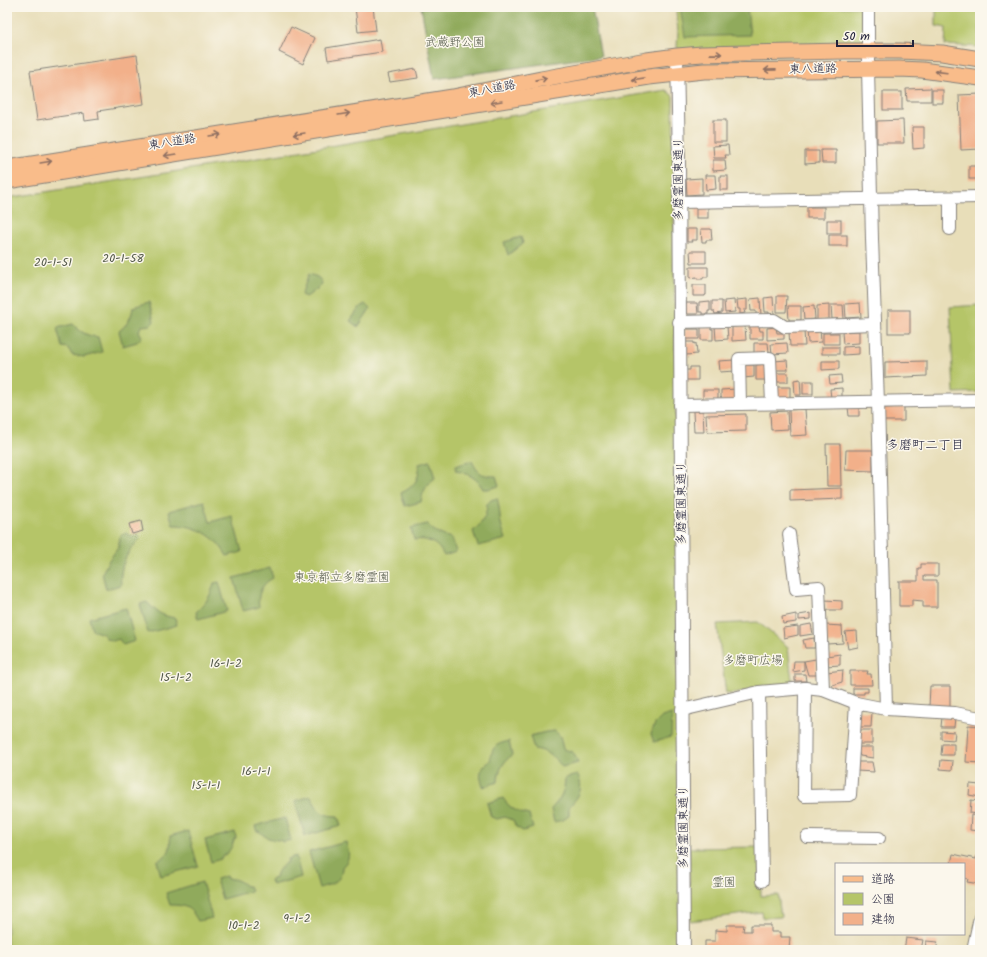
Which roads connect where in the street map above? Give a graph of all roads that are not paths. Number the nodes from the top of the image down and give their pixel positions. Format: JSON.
{"nodes":[{"id":1,"x":868,"y":7,"type":"edge"},
{"id":2,"x":868,"y":51,"type":"junction"},
{"id":3,"x":677,"y":56,"type":"junction"},
{"id":4,"x":980,"y":59,"type":"edge"},
{"id":5,"x":868,"y":69,"type":"junction"},
{"id":6,"x":677,"y":73,"type":"junction"},
{"id":7,"x":980,"y":78,"type":"edge"},
{"id":8,"x":7,"y":168,"type":"edge"},
{"id":9,"x":7,"y":181,"type":"edge"},
{"id":10,"x":980,"y":197,"type":"edge"},
{"id":11,"x":950,"y":198,"type":"junction"},
{"id":12,"x":871,"y":199,"type":"junction"},
{"id":13,"x":679,"y":202,"type":"junction"},
{"id":14,"x":950,"y":229,"type":"dead end"},
{"id":15,"x":679,"y":322,"type":"junction"},
{"id":16,"x":875,"y":324,"type":"junction"},
{"id":17,"x":980,"y":400,"type":"edge"},
{"id":18,"x":878,"y":402,"type":"junction"},
{"id":19,"x":772,"y":403,"type":"junction"},
{"id":20,"x":740,"y":404,"type":"junction"},
{"id":21,"x":680,"y":405,"type":"junction"},
{"id":22,"x":789,"y":534,"type":"dead end"},
{"id":23,"x":805,"y":688,"type":"junction"},
{"id":24,"x":823,"y":690,"type":"junction"},
{"id":25,"x":759,"y":692,"type":"junction"},
{"id":26,"x":856,"y":703,"type":"junction"},
{"id":27,"x":886,"y":709,"type":"junction"},
{"id":28,"x":682,"y":710,"type":"junction"},
{"id":29,"x":980,"y":718,"type":"edge"},
{"id":30,"x":807,"y":837,"type":"dead end"},
{"id":31,"x":879,"y":838,"type":"dead end"},
{"id":32,"x":762,"y":880,"type":"dead end"},
{"id":33,"x":980,"y":917,"type":"edge"},
{"id":34,"x":978,"y":937,"type":"edge"},
{"id":35,"x":684,"y":950,"type":"edge"},
{"id":36,"x":973,"y":950,"type":"edge"}],
"edges":[{"from":1,"to":2,"type":"street"},
{"from":3,"to":2,"type":"main road","name":"東八道路","one_way":true},
{"from":2,"to":4,"type":"main road","name":"東八道路"},
{"from":2,"to":5,"type":"street"},
{"from":3,"to":6,"type":"street","name":"多磨霊園東通り"},
{"from":8,"to":3,"type":"main road","name":"東八道路","one_way":true},
{"from":5,"to":6,"type":"main road","name":"東八道路","one_way":true},
{"from":7,"to":5,"type":"main road","name":"東八道路","one_way":true},
{"from":5,"to":12,"type":"street"},
{"from":6,"to":9,"type":"main road","name":"東八道路","one_way":true},
{"from":6,"to":13,"type":"street","name":"多磨霊園東通り"},
{"from":10,"to":11,"type":"street"},
{"from":11,"to":12,"type":"street"},
{"from":11,"to":14,"type":"street"},
{"from":12,"to":13,"type":"street"},
{"from":12,"to":16,"type":"street"},
{"from":13,"to":15,"type":"street","name":"多磨霊園東通り"},
{"from":15,"to":16,"type":"street"},
{"from":15,"to":21,"type":"street","name":"多磨霊園東通り"},
{"from":16,"to":18,"type":"street"},
{"from":17,"to":18,"type":"street"},
{"from":18,"to":19,"type":"street"},
{"from":18,"to":27,"type":"street"},
{"from":19,"to":20,"type":"street"},
{"from":19,"to":20,"type":"street"},
{"from":20,"to":21,"type":"street"},
{"from":21,"to":28,"type":"street","name":"多磨霊園東通り"},
{"from":22,"to":24,"type":"street"},
{"from":23,"to":24,"type":"street"},
{"from":23,"to":25,"type":"street"},
{"from":23,"to":26,"type":"street"},
{"from":24,"to":26,"type":"street"},
{"from":25,"to":28,"type":"street"},
{"from":25,"to":32,"type":"street"},
{"from":26,"to":27,"type":"street"},
{"from":27,"to":29,"type":"street"},
{"from":28,"to":35,"type":"street","name":"多磨霊園東通り"},
{"from":30,"to":31,"type":"street"},
{"from":33,"to":34,"type":"street"},
{"from":34,"to":36,"type":"street"}]}
